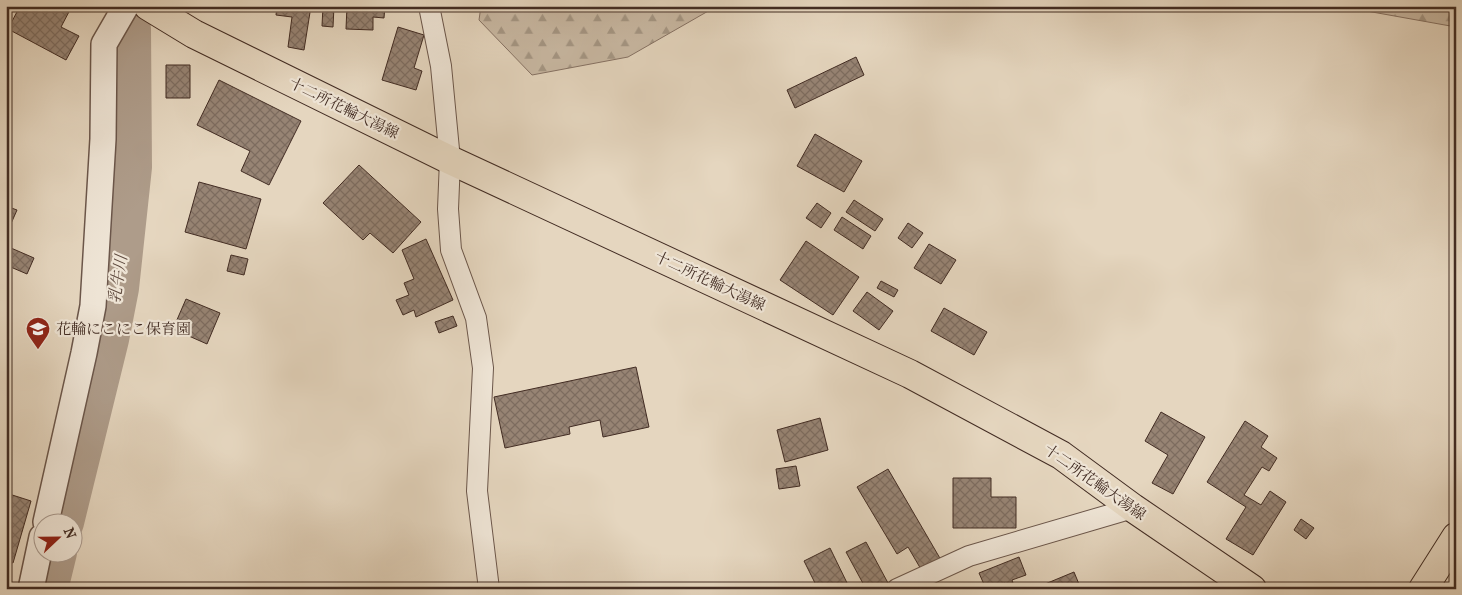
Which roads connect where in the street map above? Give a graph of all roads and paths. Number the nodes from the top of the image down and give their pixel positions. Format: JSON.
{"nodes":[{"id":1,"x":126,"y":6,"type":"edge"},
{"id":2,"x":148,"y":6,"type":"edge"},
{"id":3,"x":429,"y":6,"type":"edge"},
{"id":4,"x":450,"y":160,"type":"junction"},
{"id":5,"x":1133,"y":508,"type":"junction"},
{"id":6,"x":48,"y":512,"type":"edge"},
{"id":7,"x":1456,"y":538,"type":"edge"},
{"id":8,"x":37,"y":562,"type":"edge"},
{"id":9,"x":31,"y":589,"type":"edge"},
{"id":10,"x":489,"y":589,"type":"edge"},
{"id":11,"x":897,"y":589,"type":"edge"},
{"id":12,"x":1252,"y":589,"type":"edge"},
{"id":13,"x":1423,"y":589,"type":"edge"}],
"edges":[{"from":1,"to":6,"type":"street"},
{"from":2,"to":4,"type":"main road","name":"十二所花輪大湯線"},
{"from":3,"to":4,"type":"street"},
{"from":4,"to":5,"type":"main road","name":"十二所花輪大湯線"},
{"from":4,"to":10,"type":"street"},
{"from":5,"to":11,"type":"street"},
{"from":5,"to":12,"type":"main road","name":"十二所花輪大湯線"},
{"from":7,"to":13,"type":"main road"},
{"from":8,"to":9,"type":"street"}]}
